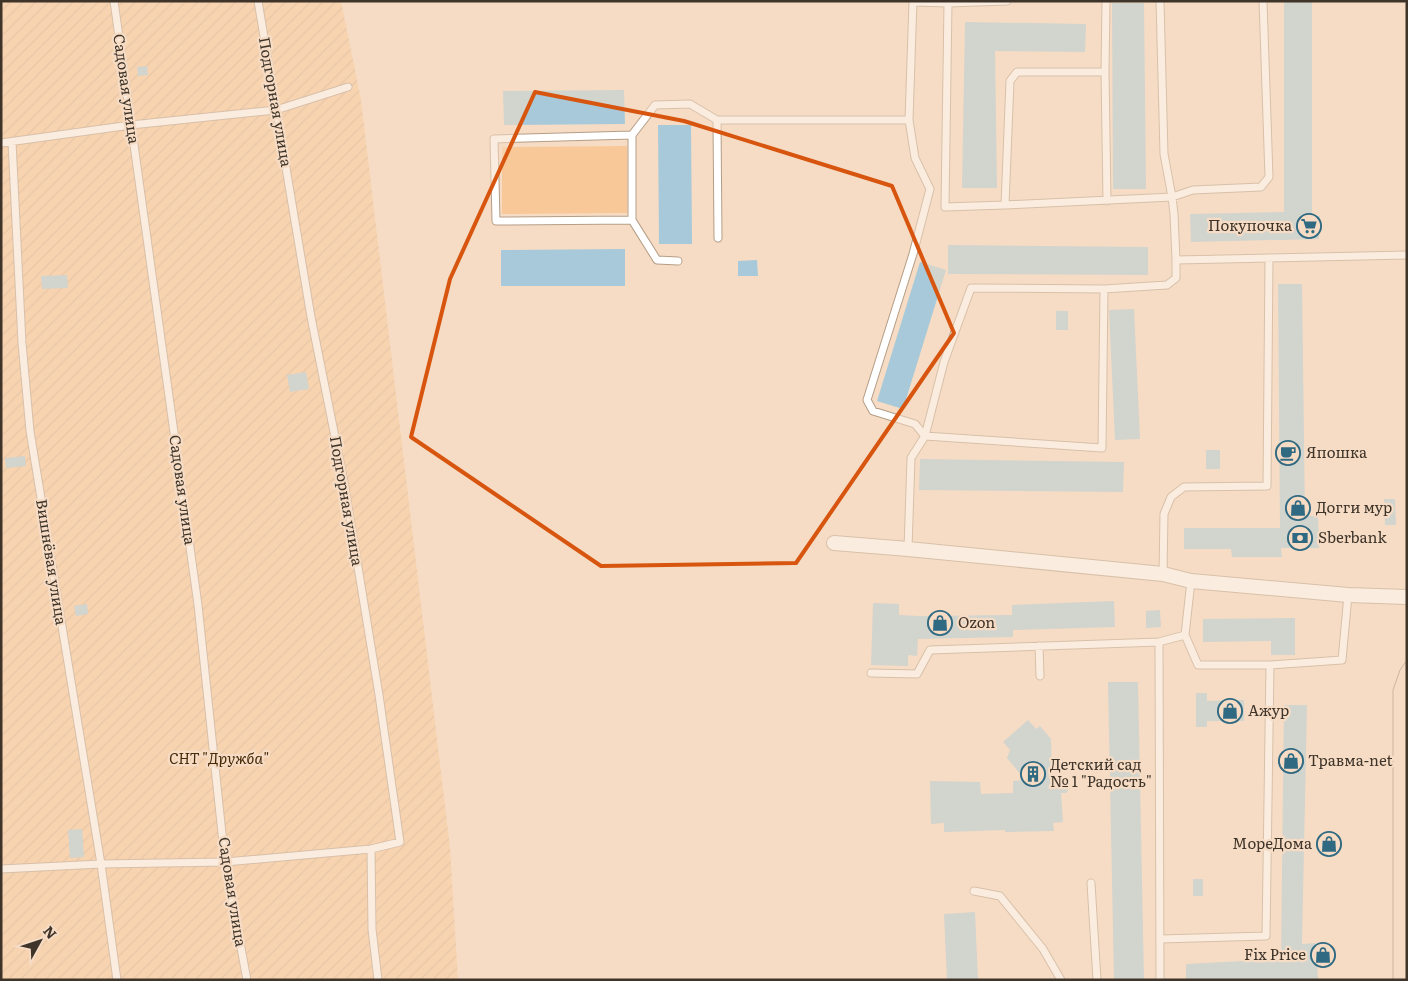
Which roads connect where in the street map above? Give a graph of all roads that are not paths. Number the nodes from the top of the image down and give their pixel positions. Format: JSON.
{"nodes":[{"id":1,"x":114,"y":1,"type":"edge"},
{"id":2,"x":258,"y":1,"type":"edge"},
{"id":3,"x":1007,"y":1,"type":"edge"},
{"id":4,"x":1106,"y":1,"type":"edge"},
{"id":5,"x":1160,"y":1,"type":"edge"},
{"id":6,"x":1263,"y":1,"type":"edge"},
{"id":7,"x":913,"y":2,"type":"edge"},
{"id":8,"x":948,"y":3,"type":"junction"},
{"id":9,"x":1105,"y":72,"type":"junction"},
{"id":10,"x":348,"y":87,"type":"dead end"},
{"id":11,"x":276,"y":110,"type":"junction"},
{"id":12,"x":717,"y":120,"type":"junction"},
{"id":13,"x":909,"y":120,"type":"junction"},
{"id":14,"x":131,"y":125,"type":"junction"},
{"id":15,"x":632,"y":135,"type":"junction"},
{"id":16,"x":12,"y":142,"type":"junction"},
{"id":17,"x":1,"y":143,"type":"edge"},
{"id":18,"x":1172,"y":197,"type":"junction"},
{"id":19,"x":1106,"y":201,"type":"junction"},
{"id":20,"x":1006,"y":205,"type":"junction"},
{"id":21,"x":632,"y":220,"type":"junction"},
{"id":22,"x":718,"y":238,"type":"dead end"},
{"id":23,"x":1407,"y":255,"type":"edge"},
{"id":24,"x":1269,"y":258,"type":"junction"},
{"id":25,"x":1176,"y":260,"type":"junction"},
{"id":26,"x":678,"y":261,"type":"dead end"},
{"id":27,"x":1104,"y":289,"type":"junction"},
{"id":28,"x":925,"y":436,"type":"junction"},
{"id":29,"x":834,"y":543,"type":"dead end"},
{"id":30,"x":908,"y":549,"type":"junction"},
{"id":31,"x":1163,"y":574,"type":"junction"},
{"id":32,"x":1191,"y":581,"type":"junction"},
{"id":33,"x":1348,"y":595,"type":"junction"},
{"id":34,"x":1407,"y":597,"type":"edge"},
{"id":35,"x":1185,"y":635,"type":"junction"},
{"id":36,"x":1158,"y":642,"type":"junction"},
{"id":37,"x":1039,"y":646,"type":"junction"},
{"id":38,"x":1270,"y":665,"type":"junction"},
{"id":39,"x":871,"y":673,"type":"dead end"},
{"id":40,"x":1040,"y":676,"type":"dead end"},
{"id":41,"x":371,"y":849,"type":"junction"},
{"id":42,"x":225,"y":862,"type":"junction"},
{"id":43,"x":101,"y":864,"type":"junction"},
{"id":44,"x":1,"y":869,"type":"edge"},
{"id":45,"x":1091,"y":883,"type":"dead end"},
{"id":46,"x":974,"y":891,"type":"dead end"},
{"id":47,"x":1161,"y":939,"type":"junction"},
{"id":48,"x":117,"y":980,"type":"edge"},
{"id":49,"x":247,"y":980,"type":"edge"},
{"id":50,"x":378,"y":980,"type":"edge"},
{"id":51,"x":1061,"y":980,"type":"edge"},
{"id":52,"x":1097,"y":980,"type":"edge"},
{"id":53,"x":1160,"y":980,"type":"edge"}],
"edges":[{"from":1,"to":14,"type":"lane","name":"Садовая улица"},
{"from":2,"to":11,"type":"lane","name":"Подгорная улица"},
{"from":3,"to":8,"type":"lane"},
{"from":4,"to":9,"type":"lane"},
{"from":5,"to":18,"type":"lane"},
{"from":6,"to":18,"type":"lane"},
{"from":7,"to":8,"type":"lane"},
{"from":7,"to":13,"type":"lane"},
{"from":8,"to":20,"type":"lane"},
{"from":9,"to":19,"type":"lane"},
{"from":9,"to":20,"type":"lane"},
{"from":10,"to":11,"type":"lane"},
{"from":11,"to":14,"type":"lane"},
{"from":11,"to":41,"type":"lane","name":"Подгорная улица"},
{"from":12,"to":13,"type":"lane"},
{"from":12,"to":15,"type":"lane"},
{"from":12,"to":22,"type":"lane"},
{"from":13,"to":28,"type":"lane"},
{"from":14,"to":16,"type":"lane"},
{"from":14,"to":42,"type":"lane","name":"Садовая улица"},
{"from":15,"to":21,"type":"lane"},
{"from":15,"to":21,"type":"lane"},
{"from":16,"to":17,"type":"lane"},
{"from":16,"to":43,"type":"lane","name":"Вишнёвая улица"},
{"from":18,"to":19,"type":"lane"},
{"from":18,"to":25,"type":"lane"},
{"from":19,"to":20,"type":"lane"},
{"from":21,"to":26,"type":"lane"},
{"from":23,"to":24,"type":"lane"},
{"from":24,"to":25,"type":"lane"},
{"from":24,"to":31,"type":"lane"},
{"from":25,"to":27,"type":"lane"},
{"from":27,"to":28,"type":"lane"},
{"from":27,"to":28,"type":"lane"},
{"from":28,"to":30,"type":"lane"},
{"from":29,"to":30,"type":"street"},
{"from":30,"to":31,"type":"street"},
{"from":31,"to":32,"type":"street"},
{"from":32,"to":33,"type":"street"},
{"from":32,"to":35,"type":"lane"},
{"from":33,"to":34,"type":"street"},
{"from":33,"to":38,"type":"lane"},
{"from":35,"to":36,"type":"lane"},
{"from":35,"to":38,"type":"lane"},
{"from":36,"to":37,"type":"lane"},
{"from":36,"to":47,"type":"lane"},
{"from":37,"to":39,"type":"lane"},
{"from":37,"to":40,"type":"lane"},
{"from":38,"to":47,"type":"lane"},
{"from":41,"to":42,"type":"lane"},
{"from":41,"to":50,"type":"lane"},
{"from":42,"to":43,"type":"lane"},
{"from":42,"to":49,"type":"lane","name":"Садовая улица"},
{"from":43,"to":44,"type":"lane"},
{"from":43,"to":48,"type":"lane","name":"Вишнёвая улица"},
{"from":45,"to":52,"type":"lane"},
{"from":46,"to":51,"type":"lane"},
{"from":47,"to":53,"type":"lane"}]}
